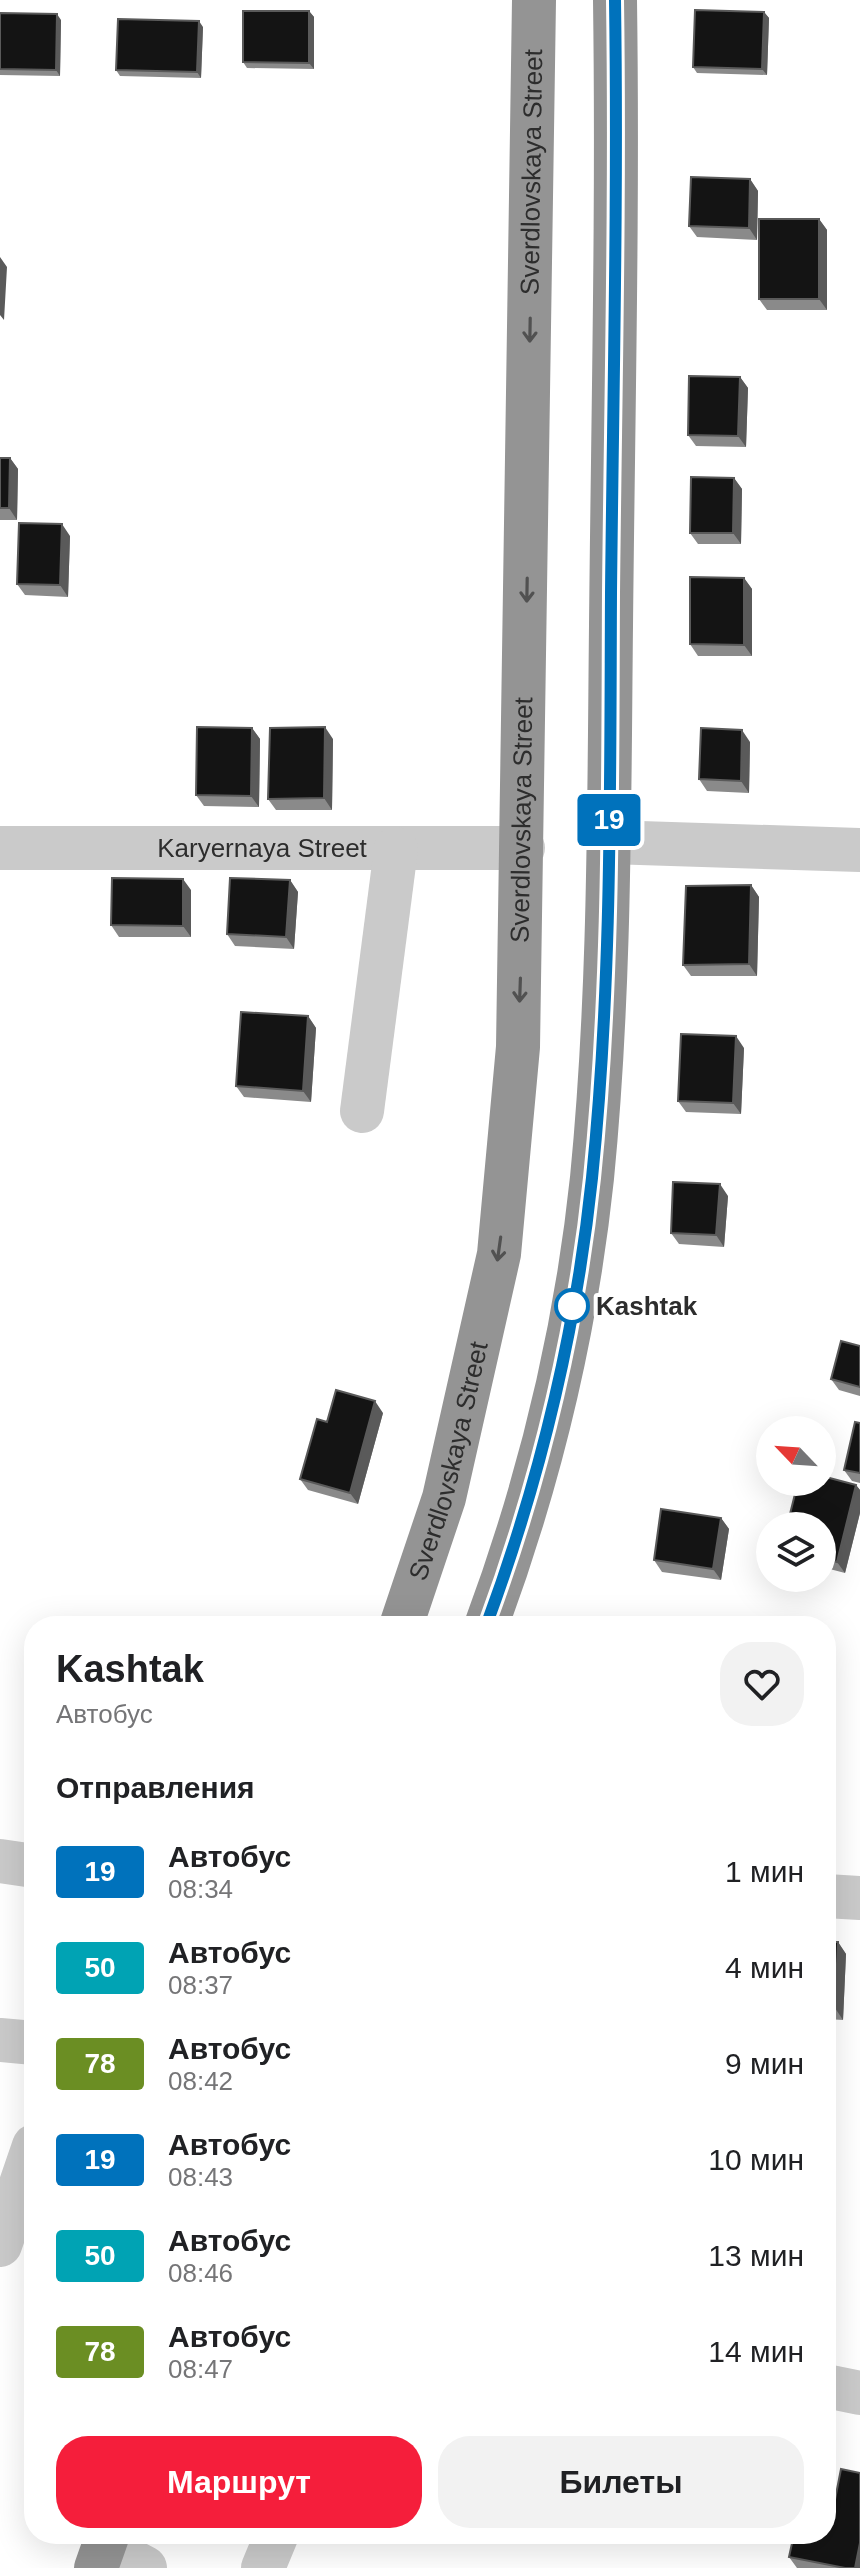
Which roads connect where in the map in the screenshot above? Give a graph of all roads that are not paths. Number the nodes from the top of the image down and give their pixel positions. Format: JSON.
{"nodes":[{"id":1,"x":534,"y":0,"type":"edge"},
{"id":2,"x":615,"y":0,"type":"edge"},
{"id":3,"x":609,"y":842,"type":"junction"},
{"id":4,"x":0,"y":848,"type":"edge"},
{"id":5,"x":523,"y":848,"type":"junction"},
{"id":6,"x":396,"y":849,"type":"junction"},
{"id":7,"x":860,"y":850,"type":"edge"},
{"id":8,"x":362,"y":1111,"type":"dead end"},
{"id":9,"x":404,"y":1616,"type":"edge"},
{"id":10,"x":490,"y":1616,"type":"edge"},
{"id":11,"x":0,"y":1861,"type":"edge"},
{"id":12,"x":24,"y":1865,"type":"edge"},
{"id":13,"x":836,"y":1897,"type":"edge"},
{"id":14,"x":860,"y":1898,"type":"edge"},
{"id":15,"x":0,"y":2040,"type":"edge"},
{"id":16,"x":24,"y":2042,"type":"edge"},
{"id":17,"x":24,"y":2175,"type":"edge"},
{"id":18,"x":0,"y":2245,"type":"edge"},
{"id":19,"x":836,"y":2388,"type":"edge"},
{"id":20,"x":860,"y":2393,"type":"edge"},
{"id":21,"x":273,"y":2544,"type":"edge"},
{"id":22,"x":103,"y":2549,"type":"edge"},
{"id":23,"x":145,"y":2568,"type":"edge"},
{"id":24,"x":263,"y":2568,"type":"edge"}],
"edges":[{"from":1,"to":5,"type":"highway","name":"Sverdlovskaya Street","one_way":true},
{"from":2,"to":3,"type":"highway"},
{"from":3,"to":7,"type":"street"},
{"from":3,"to":10,"type":"highway"},
{"from":4,"to":6,"type":"street","name":"Karyernaya Street"},
{"from":5,"to":6,"type":"street","name":"Karyernaya Street"},
{"from":5,"to":9,"type":"highway","name":"Sverdlovskaya Street","one_way":true},
{"from":6,"to":8,"type":"street"},
{"from":11,"to":12,"type":"street"},
{"from":13,"to":14,"type":"street"},
{"from":15,"to":16,"type":"street"},
{"from":17,"to":18,"type":"street"},
{"from":19,"to":20,"type":"street"},
{"from":21,"to":24,"type":"street"},
{"from":22,"to":23,"type":"street"}]}
